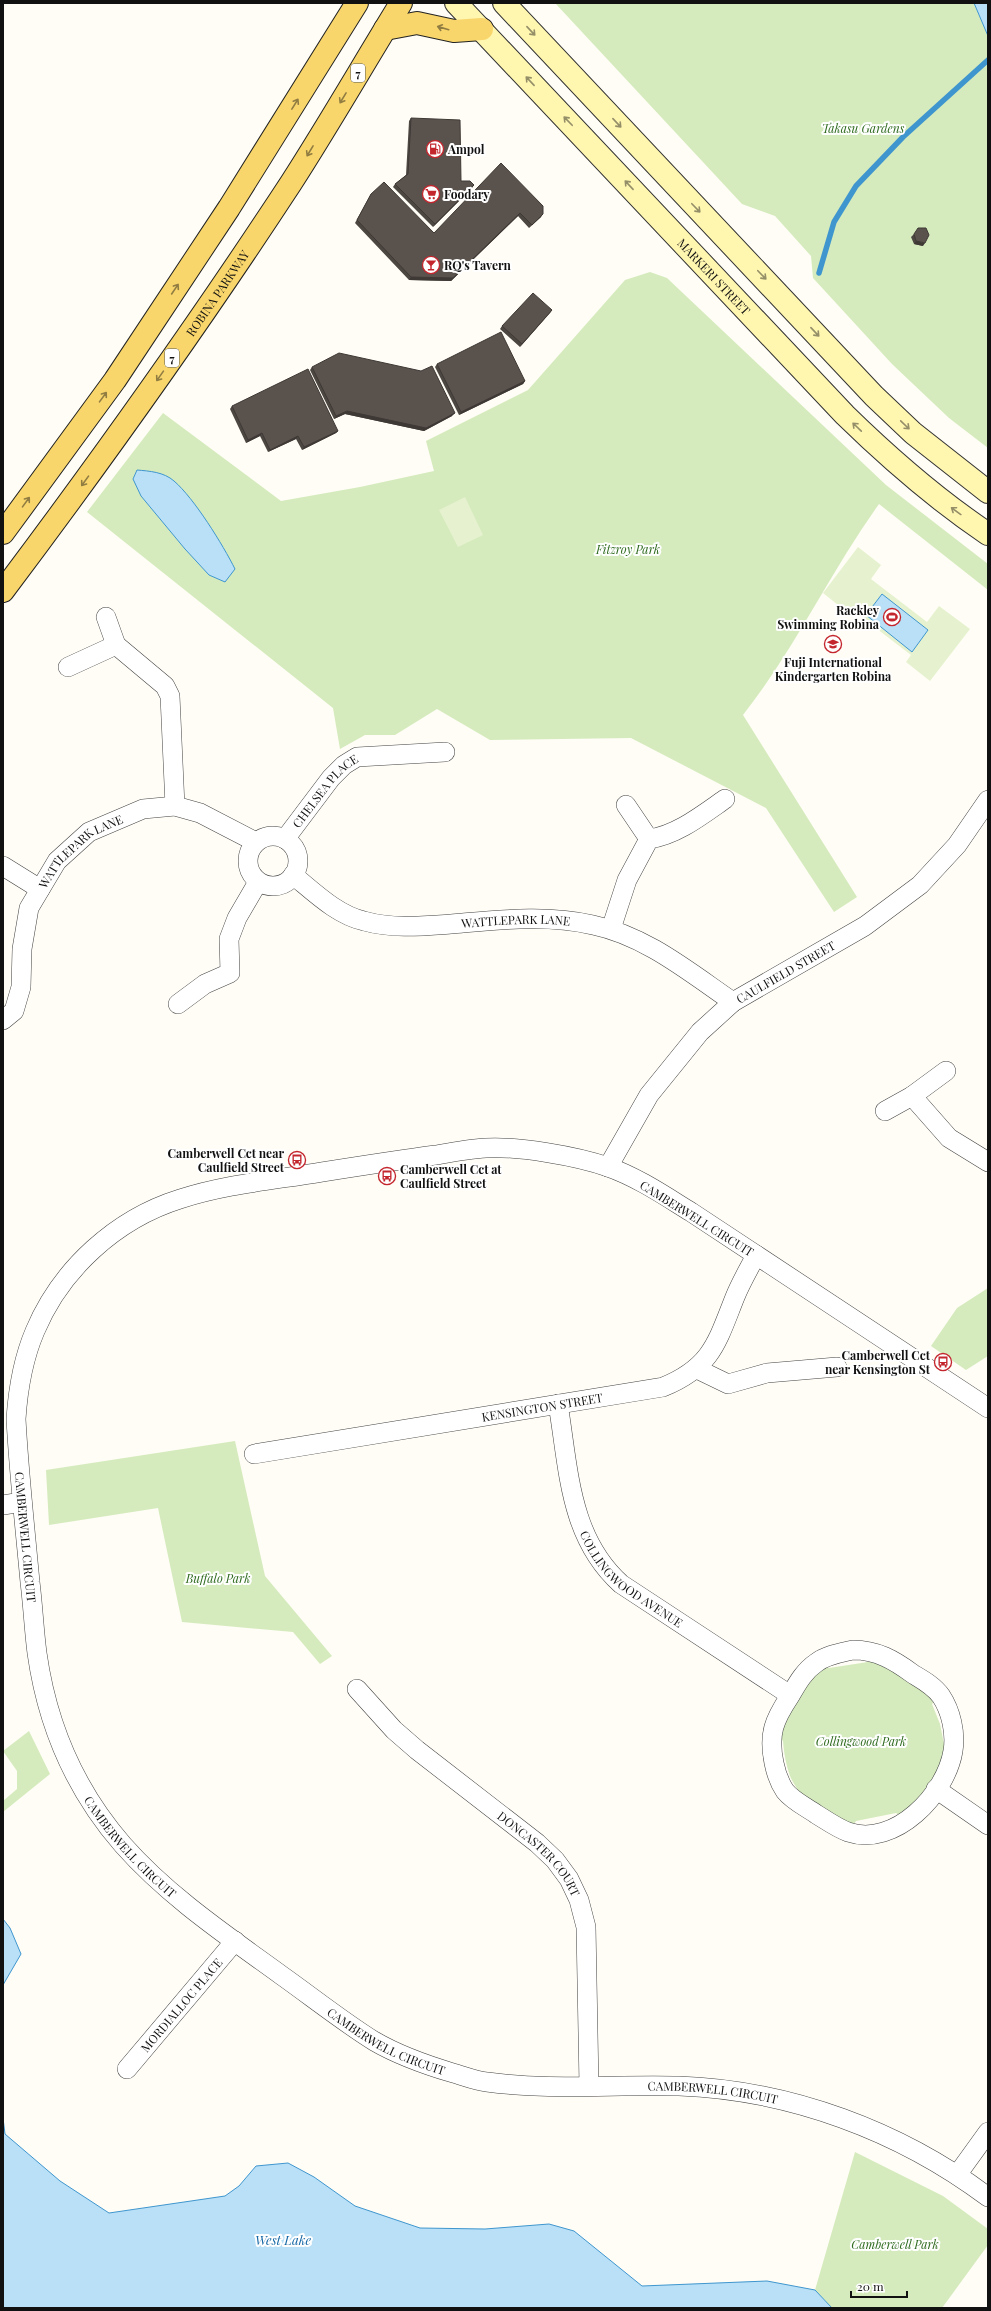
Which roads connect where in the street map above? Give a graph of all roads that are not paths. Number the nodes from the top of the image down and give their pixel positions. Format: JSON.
{"nodes":[{"id":1,"x":357,"y":3,"type":"edge"},
{"id":2,"x":401,"y":3,"type":"edge"},
{"id":3,"x":456,"y":3,"type":"edge"},
{"id":4,"x":504,"y":3,"type":"edge"},
{"id":5,"x":385,"y":29,"type":"junction"},
{"id":6,"x":482,"y":29,"type":"junction"},
{"id":7,"x":988,"y":492,"type":"edge"},
{"id":8,"x":3,"y":533,"type":"edge"},
{"id":9,"x":988,"y":534,"type":"edge"},
{"id":10,"x":3,"y":591,"type":"edge"},
{"id":11,"x":106,"y":618,"type":"dead end"},
{"id":12,"x":116,"y":645,"type":"junction"},
{"id":13,"x":68,"y":667,"type":"dead end"},
{"id":14,"x":445,"y":752,"type":"dead end"},
{"id":15,"x":725,"y":799,"type":"dead end"},
{"id":16,"x":988,"y":800,"type":"edge"},
{"id":17,"x":626,"y":805,"type":"dead end"},
{"id":18,"x":175,"y":806,"type":"junction"},
{"id":19,"x":981,"y":826,"type":"edge"},
{"id":20,"x":285,"y":839,"type":"junction"},
{"id":21,"x":649,"y":839,"type":"junction"},
{"id":22,"x":256,"y":842,"type":"junction"},
{"id":23,"x":3,"y":866,"type":"edge"},
{"id":24,"x":293,"y":875,"type":"junction"},
{"id":25,"x":258,"y":882,"type":"junction"},
{"id":26,"x":40,"y":889,"type":"junction"},
{"id":27,"x":611,"y":929,"type":"junction"},
{"id":28,"x":733,"y":1002,"type":"junction"},
{"id":29,"x":178,"y":1004,"type":"dead end"},
{"id":30,"x":3,"y":1020,"type":"edge"},
{"id":31,"x":946,"y":1070,"type":"dead end"},
{"id":32,"x":912,"y":1096,"type":"junction"},
{"id":33,"x":885,"y":1111,"type":"dead end"},
{"id":34,"x":988,"y":1162,"type":"edge"},
{"id":35,"x":608,"y":1167,"type":"junction"},
{"id":36,"x":756,"y":1255,"type":"junction"},
{"id":37,"x":837,"y":1367,"type":"dead end"},
{"id":38,"x":697,"y":1369,"type":"junction"},
{"id":39,"x":558,"y":1404,"type":"junction"},
{"id":40,"x":988,"y":1408,"type":"edge"},
{"id":41,"x":254,"y":1454,"type":"dead end"},
{"id":42,"x":22,"y":1502,"type":"junction"},
{"id":43,"x":3,"y":1505,"type":"edge"},
{"id":44,"x":356,"y":1689,"type":"dead end"},
{"id":45,"x":790,"y":1695,"type":"junction"},
{"id":46,"x":936,"y":1790,"type":"junction"},
{"id":47,"x":988,"y":1825,"type":"edge"},
{"id":48,"x":235,"y":1941,"type":"junction"},
{"id":49,"x":128,"y":2069,"type":"dead end"},
{"id":50,"x":589,"y":2085,"type":"junction"},
{"id":51,"x":988,"y":2132,"type":"edge"},
{"id":52,"x":957,"y":2175,"type":"junction"},
{"id":53,"x":988,"y":2198,"type":"edge"}],
"edges":[{"from":8,"to":1,"type":"main road","one_way":true},
{"from":2,"to":5,"type":"main road","name":"ROBINA PARKWAY","number":"7"},
{"from":3,"to":6,"type":"main road","name":"MARKERI STREET"},
{"from":4,"to":7,"type":"main road","one_way":true},
{"from":6,"to":5,"type":"main road","one_way":true},
{"from":5,"to":10,"type":"main road","name":"ROBINA PARKWAY","number":"7","one_way":true},
{"from":9,"to":6,"type":"main road","name":"MARKERI STREET","one_way":true},
{"from":11,"to":12,"type":"street"},
{"from":12,"to":13,"type":"street"},
{"from":12,"to":18,"type":"street"},
{"from":14,"to":20,"type":"street","name":"CHELSEA PLACE"},
{"from":15,"to":21,"type":"street"},
{"from":16,"to":19,"type":"street","name":"CAULFIELD STREET"},
{"from":17,"to":21,"type":"street"},
{"from":18,"to":22,"type":"street","name":"WATTLEPARK LANE"},
{"from":18,"to":26,"type":"street","name":"WATTLEPARK LANE"},
{"from":19,"to":28,"type":"street","name":"CAULFIELD STREET"},
{"from":20,"to":22,"type":"street"},
{"from":20,"to":24,"type":"street"},
{"from":21,"to":27,"type":"street"},
{"from":22,"to":25,"type":"street"},
{"from":23,"to":26,"type":"street"},
{"from":24,"to":25,"type":"street"},
{"from":24,"to":27,"type":"street","name":"WATTLEPARK LANE"},
{"from":25,"to":29,"type":"street"},
{"from":26,"to":30,"type":"street","name":"WATTLEPARK LANE"},
{"from":27,"to":28,"type":"street","name":"WATTLEPARK LANE"},
{"from":28,"to":35,"type":"street","name":"CAULFIELD STREET"},
{"from":31,"to":32,"type":"street"},
{"from":32,"to":33,"type":"street"},
{"from":32,"to":34,"type":"street"},
{"from":35,"to":36,"type":"street","name":"CAMBERWELL CIRCUIT"},
{"from":35,"to":42,"type":"street","name":"CAMBERWELL CIRCUIT"},
{"from":36,"to":38,"type":"street","name":"KENSINGTON STREET"},
{"from":36,"to":40,"type":"street","name":"CAMBERWELL CIRCUIT"},
{"from":37,"to":38,"type":"street"},
{"from":38,"to":39,"type":"street","name":"KENSINGTON STREET"},
{"from":39,"to":41,"type":"street","name":"KENSINGTON STREET"},
{"from":39,"to":45,"type":"street","name":"COLLINGWOOD AVENUE"},
{"from":42,"to":43,"type":"street"},
{"from":42,"to":48,"type":"street","name":"CAMBERWELL CIRCUIT"},
{"from":44,"to":50,"type":"street","name":"DONCASTER COURT"},
{"from":45,"to":46,"type":"street"},
{"from":45,"to":46,"type":"street"},
{"from":46,"to":47,"type":"street"},
{"from":48,"to":49,"type":"street","name":"MORDIALLOC PLACE"},
{"from":48,"to":50,"type":"street","name":"CAMBERWELL CIRCUIT"},
{"from":50,"to":52,"type":"street","name":"CAMBERWELL CIRCUIT"},
{"from":51,"to":52,"type":"street"},
{"from":52,"to":53,"type":"street","name":"CAMBERWELL CIRCUIT"}]}
